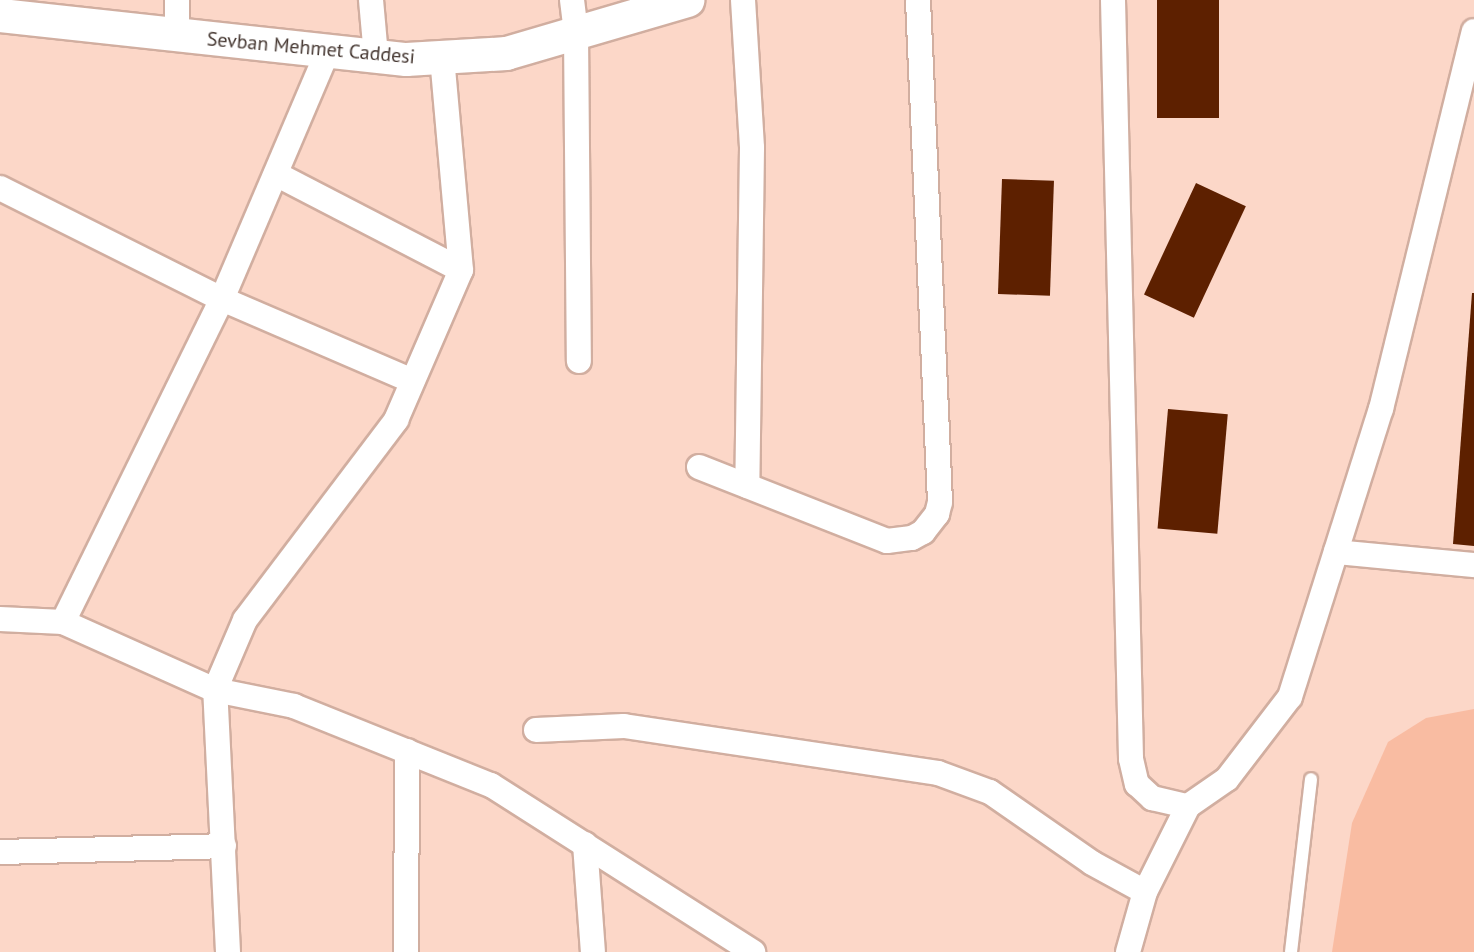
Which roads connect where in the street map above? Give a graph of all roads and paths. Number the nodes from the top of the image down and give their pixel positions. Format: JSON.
{"nodes":[{"id":1,"x":177,"y":0,"type":"edge"},
{"id":2,"x":371,"y":0,"type":"edge"},
{"id":3,"x":572,"y":0,"type":"edge"},
{"id":4,"x":687,"y":0,"type":"edge"},
{"id":5,"x":743,"y":0,"type":"edge"},
{"id":6,"x":918,"y":0,"type":"edge"},
{"id":7,"x":1113,"y":0,"type":"edge"},
{"id":8,"x":0,"y":15,"type":"edge"},
{"id":9,"x":1474,"y":32,"type":"edge"},
{"id":10,"x":576,"y":33,"type":"junction"},
{"id":11,"x":177,"y":35,"type":"junction"},
{"id":12,"x":328,"y":51,"type":"junction"},
{"id":13,"x":376,"y":56,"type":"junction"},
{"id":14,"x":442,"y":57,"type":"junction"},
{"id":15,"x":276,"y":174,"type":"junction"},
{"id":16,"x":0,"y":188,"type":"edge"},
{"id":17,"x":461,"y":270,"type":"junction"},
{"id":18,"x":222,"y":299,"type":"junction"},
{"id":19,"x":579,"y":361,"type":"dead end"},
{"id":20,"x":412,"y":381,"type":"junction"},
{"id":21,"x":699,"y":467,"type":"dead end"},
{"id":22,"x":747,"y":486,"type":"junction"},
{"id":23,"x":1336,"y":552,"type":"junction"},
{"id":24,"x":1474,"y":565,"type":"edge"},
{"id":25,"x":0,"y":619,"type":"edge"},
{"id":26,"x":63,"y":622,"type":"junction"},
{"id":27,"x":215,"y":690,"type":"junction"},
{"id":28,"x":536,"y":730,"type":"dead end"},
{"id":29,"x":407,"y":751,"type":"junction"},
{"id":30,"x":1311,"y":778,"type":"dead end"},
{"id":31,"x":1188,"y":806,"type":"junction"},
{"id":32,"x":585,"y":844,"type":"junction"},
{"id":33,"x":224,"y":846,"type":"junction"},
{"id":34,"x":0,"y":852,"type":"edge"},
{"id":35,"x":1146,"y":892,"type":"junction"},
{"id":36,"x":228,"y":952,"type":"edge"},
{"id":37,"x":406,"y":952,"type":"edge"},
{"id":38,"x":593,"y":952,"type":"edge"},
{"id":39,"x":753,"y":952,"type":"edge"},
{"id":40,"x":1128,"y":952,"type":"edge"},
{"id":41,"x":1291,"y":952,"type":"edge"}],
"edges":[{"from":1,"to":11,"type":"street"},
{"from":2,"to":13,"type":"street"},
{"from":3,"to":10,"type":"street"},
{"from":4,"to":10,"type":"main road","name":"Sevban Mehmet Caddesi"},
{"from":5,"to":22,"type":"street"},
{"from":6,"to":22,"type":"street"},
{"from":7,"to":31,"type":"street"},
{"from":8,"to":11,"type":"main road","name":"Sevban Mehmet Caddesi"},
{"from":9,"to":23,"type":"street"},
{"from":10,"to":14,"type":"main road","name":"Sevban Mehmet Caddesi"},
{"from":10,"to":19,"type":"street"},
{"from":11,"to":12,"type":"main road","name":"Sevban Mehmet Caddesi"},
{"from":12,"to":13,"type":"main road","name":"Sevban Mehmet Caddesi"},
{"from":12,"to":15,"type":"street"},
{"from":13,"to":14,"type":"main road","name":"Sevban Mehmet Caddesi"},
{"from":14,"to":17,"type":"street"},
{"from":15,"to":17,"type":"street"},
{"from":15,"to":18,"type":"street"},
{"from":16,"to":18,"type":"street"},
{"from":17,"to":20,"type":"street"},
{"from":18,"to":20,"type":"street"},
{"from":18,"to":26,"type":"street"},
{"from":20,"to":27,"type":"street"},
{"from":21,"to":22,"type":"street"},
{"from":23,"to":24,"type":"street"},
{"from":23,"to":31,"type":"street"},
{"from":25,"to":26,"type":"street"},
{"from":26,"to":27,"type":"street"},
{"from":27,"to":29,"type":"street"},
{"from":27,"to":33,"type":"street"},
{"from":28,"to":35,"type":"street"},
{"from":29,"to":32,"type":"street"},
{"from":29,"to":37,"type":"street"},
{"from":30,"to":41,"type":"lane"},
{"from":31,"to":35,"type":"street"},
{"from":32,"to":38,"type":"street"},
{"from":32,"to":39,"type":"street"},
{"from":33,"to":34,"type":"street"},
{"from":33,"to":36,"type":"street"},
{"from":35,"to":40,"type":"street"}]}
